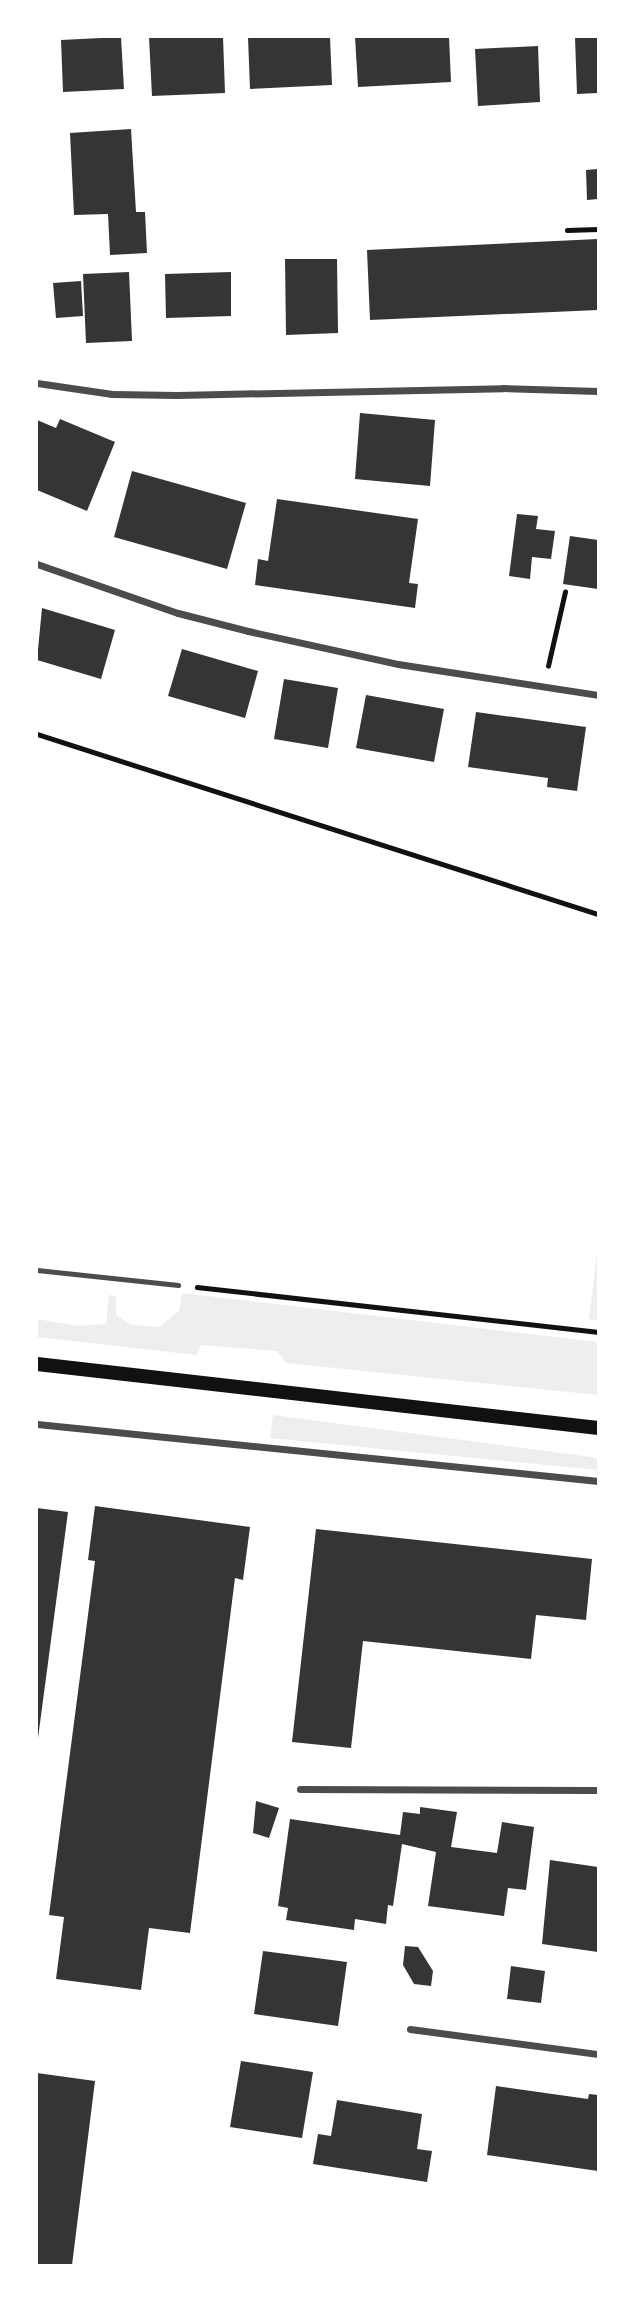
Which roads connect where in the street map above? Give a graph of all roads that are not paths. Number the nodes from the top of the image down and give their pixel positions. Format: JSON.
{"nodes":[{"id":1,"x":37,"y":383,"type":"edge"},
{"id":2,"x":598,"y":391,"type":"edge"},
{"id":3,"x":37,"y":564,"type":"edge"},
{"id":4,"x":598,"y":695,"type":"edge"},
{"id":5,"x":37,"y":1270,"type":"edge"},
{"id":6,"x":178,"y":1285,"type":"road end"},
{"id":7,"x":37,"y":1364,"type":"edge"},
{"id":8,"x":37,"y":1424,"type":"edge"},
{"id":9,"x":598,"y":1428,"type":"edge"},
{"id":10,"x":598,"y":1480,"type":"edge"},
{"id":11,"x":300,"y":1789,"type":"dead end"},
{"id":12,"x":598,"y":1790,"type":"edge"},
{"id":13,"x":410,"y":2029,"type":"dead end"},
{"id":14,"x":598,"y":2054,"type":"edge"}],
"edges":[{"from":1,"to":2,"type":"street"},
{"from":3,"to":4,"type":"street"},
{"from":5,"to":6,"type":"lane"},
{"from":7,"to":9,"type":"main road"},
{"from":8,"to":10,"type":"street"},
{"from":11,"to":12,"type":"street"},
{"from":13,"to":14,"type":"street"}]}
